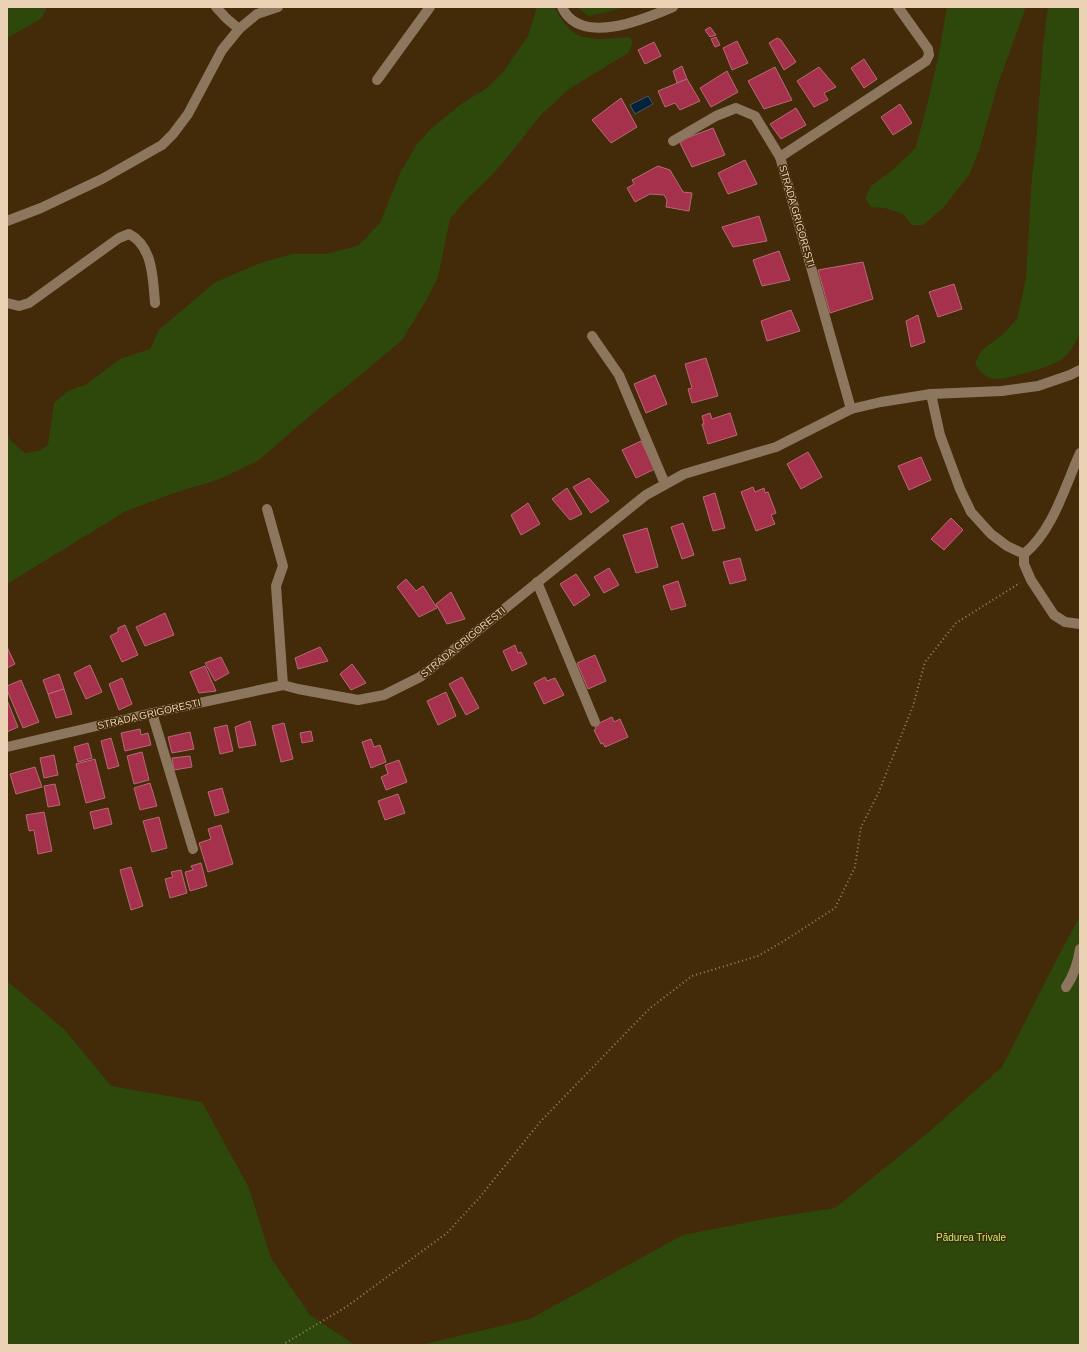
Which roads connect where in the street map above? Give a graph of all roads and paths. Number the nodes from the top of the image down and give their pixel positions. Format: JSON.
{"nodes":[{"id":1,"x":216,"y":7,"type":"edge"},
{"id":2,"x":278,"y":7,"type":"edge"},
{"id":3,"x":430,"y":7,"type":"edge"},
{"id":4,"x":562,"y":7,"type":"edge"},
{"id":5,"x":673,"y":7,"type":"edge"},
{"id":6,"x":898,"y":7,"type":"edge"},
{"id":7,"x":239,"y":29,"type":"junction"},
{"id":8,"x":377,"y":80,"type":"dead end"},
{"id":9,"x":673,"y":141,"type":"dead end"},
{"id":10,"x":780,"y":157,"type":"junction"},
{"id":11,"x":7,"y":221,"type":"edge"},
{"id":12,"x":7,"y":303,"type":"edge"},
{"id":13,"x":155,"y":303,"type":"dead end"},
{"id":14,"x":592,"y":336,"type":"dead end"},
{"id":15,"x":1080,"y":370,"type":"edge"},
{"id":16,"x":931,"y":394,"type":"junction"},
{"id":17,"x":851,"y":409,"type":"junction"},
{"id":18,"x":1080,"y":453,"type":"edge"},
{"id":19,"x":665,"y":484,"type":"junction"},
{"id":20,"x":267,"y":509,"type":"dead end"},
{"id":21,"x":1024,"y":554,"type":"junction"},
{"id":22,"x":1029,"y":576,"type":"junction"},
{"id":23,"x":537,"y":582,"type":"junction"},
{"id":24,"x":1080,"y":624,"type":"edge"},
{"id":25,"x":283,"y":685,"type":"junction"},
{"id":26,"x":152,"y":713,"type":"junction"},
{"id":27,"x":595,"y":722,"type":"dead end"},
{"id":28,"x":7,"y":747,"type":"edge"},
{"id":29,"x":193,"y":849,"type":"dead end"},
{"id":30,"x":1080,"y":949,"type":"edge"},
{"id":31,"x":1066,"y":987,"type":"dead end"},
{"id":32,"x":282,"y":1345,"type":"edge"}],
"edges":[{"from":1,"to":7,"type":"street"},
{"from":2,"to":7,"type":"street"},
{"from":3,"to":8,"type":"street"},
{"from":4,"to":5,"type":"street"},
{"from":6,"to":10,"type":"street"},
{"from":7,"to":11,"type":"street"},
{"from":9,"to":10,"type":"street","name":"STRADA GRIGOREȘTI"},
{"from":10,"to":17,"type":"street","name":"STRADA GRIGOREȘTI"},
{"from":12,"to":13,"type":"street"},
{"from":14,"to":19,"type":"street"},
{"from":15,"to":16,"type":"street","name":"STRADA GRIGOREȘTI"},
{"from":16,"to":17,"type":"street","name":"STRADA GRIGOREȘTI"},
{"from":16,"to":21,"type":"street"},
{"from":17,"to":19,"type":"street","name":"STRADA GRIGOREȘTI"},
{"from":18,"to":21,"type":"street"},
{"from":19,"to":23,"type":"street","name":"STRADA GRIGOREȘTI"},
{"from":20,"to":25,"type":"street"},
{"from":21,"to":22,"type":"street"},
{"from":22,"to":24,"type":"street"},
{"from":22,"to":32,"type":"path"},
{"from":23,"to":25,"type":"street","name":"STRADA GRIGOREȘTI"},
{"from":23,"to":27,"type":"street"},
{"from":25,"to":26,"type":"street","name":"STRADA GRIGOREȘTI"},
{"from":26,"to":28,"type":"street","name":"STRADA GRIGOREȘTI"},
{"from":26,"to":29,"type":"street"},
{"from":30,"to":31,"type":"street"}]}
